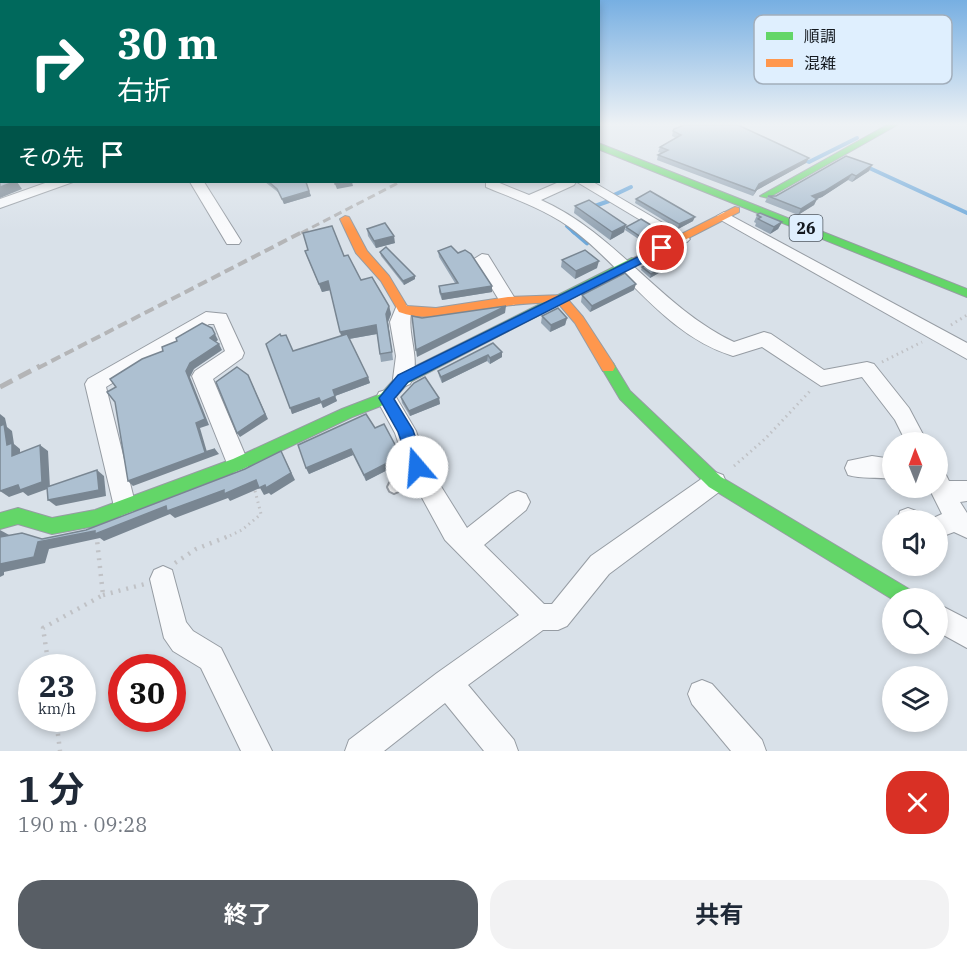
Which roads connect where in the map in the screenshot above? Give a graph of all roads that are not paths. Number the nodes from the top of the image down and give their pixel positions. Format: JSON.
{"nodes":[{"id":1,"x":634,"y":160,"type":"edge"},
{"id":2,"x":830,"y":160,"type":"edge"},
{"id":3,"x":28,"y":183,"type":"edge"},
{"id":4,"x":61,"y":183,"type":"edge"},
{"id":5,"x":198,"y":183,"type":"edge"},
{"id":6,"x":567,"y":183,"type":"edge"},
{"id":7,"x":586,"y":183,"type":"edge"},
{"id":8,"x":491,"y":184,"type":"dead end"},
{"id":9,"x":42,"y":187,"type":"junction"},
{"id":10,"x":765,"y":196,"type":"dead end"},
{"id":11,"x":529,"y":200,"type":"junction"},
{"id":12,"x":0,"y":204,"type":"edge"},
{"id":13,"x":730,"y":213,"type":"joint"},
{"id":14,"x":345,"y":219,"type":"dead end"},
{"id":15,"x":682,"y":239,"type":"junction"},
{"id":16,"x":233,"y":241,"type":"dead end"},
{"id":17,"x":482,"y":259,"type":"dead end"},
{"id":18,"x":622,"y":268,"type":"junction"},
{"id":19,"x":967,"y":292,"type":"edge"},
{"id":20,"x":560,"y":298,"type":"junction"},
{"id":21,"x":508,"y":301,"type":"junction"},
{"id":22,"x":403,"y":309,"type":"junction"},
{"id":23,"x":967,"y":352,"type":"edge"},
{"id":24,"x":403,"y":379,"type":"junction"},
{"id":25,"x":386,"y":398,"type":"junction"},
{"id":26,"x":912,"y":432,"type":"edge"},
{"id":27,"x":243,"y":462,"type":"junction"},
{"id":28,"x":856,"y":468,"type":"dead end"},
{"id":29,"x":882,"y":468,"type":"edge"},
{"id":30,"x":422,"y":475,"type":"junction"},
{"id":31,"x":715,"y":482,"type":"junction"},
{"id":32,"x":394,"y":487,"type":"dead end"},
{"id":33,"x":948,"y":488,"type":"edge"},
{"id":34,"x":967,"y":491,"type":"edge"},
{"id":35,"x":944,"y":498,"type":"edge"},
{"id":36,"x":518,"y":502,"type":"dead end"},
{"id":37,"x":124,"y":507,"type":"junction"},
{"id":38,"x":0,"y":521,"type":"edge"},
{"id":39,"x":954,"y":524,"type":"edge"},
{"id":40,"x":466,"y":544,"type":"junction"},
{"id":41,"x":163,"y":579,"type":"road end"},
{"id":42,"x":891,"y":588,"type":"edge"},
{"id":43,"x":539,"y":617,"type":"junction"},
{"id":44,"x":948,"y":622,"type":"edge"},
{"id":45,"x":967,"y":634,"type":"edge"},
{"id":46,"x":447,"y":682,"type":"junction"},
{"id":47,"x":702,"y":694,"type":"dead end"},
{"id":48,"x":256,"y":751,"type":"edge"},
{"id":49,"x":360,"y":751,"type":"edge"},
{"id":50,"x":503,"y":751,"type":"edge"},
{"id":51,"x":751,"y":751,"type":"edge"}],
"edges":[{"from":1,"to":19,"type":"street","number":"26"},
{"from":2,"to":10,"type":"street"},
{"from":3,"to":9,"type":"street"},
{"from":4,"to":9,"type":"street"},
{"from":5,"to":16,"type":"street"},
{"from":6,"to":11,"type":"street"},
{"from":7,"to":15,"type":"street"},
{"from":8,"to":11,"type":"street"},
{"from":9,"to":12,"type":"street"},
{"from":11,"to":18,"type":"street"},
{"from":13,"to":15,"type":"street"},
{"from":13,"to":23,"type":"street"},
{"from":14,"to":22,"type":"street"},
{"from":15,"to":18,"type":"street"},
{"from":17,"to":21,"type":"street"},
{"from":18,"to":20,"type":"street"},
{"from":18,"to":26,"type":"street"},
{"from":20,"to":21,"type":"street"},
{"from":20,"to":24,"type":"street"},
{"from":20,"to":31,"type":"street"},
{"from":21,"to":22,"type":"street"},
{"from":22,"to":24,"type":"street"},
{"from":24,"to":25,"type":"street"},
{"from":25,"to":27,"type":"street"},
{"from":25,"to":30,"type":"street"},
{"from":27,"to":37,"type":"street"},
{"from":27,"to":37,"type":"street"},
{"from":28,"to":29,"type":"street"},
{"from":30,"to":32,"type":"lane"},
{"from":30,"to":40,"type":"street"},
{"from":31,"to":42,"type":"street"},
{"from":31,"to":43,"type":"street"},
{"from":33,"to":34,"type":"street"},
{"from":35,"to":39,"type":"street"},
{"from":36,"to":40,"type":"street"},
{"from":37,"to":38,"type":"street"},
{"from":40,"to":43,"type":"street"},
{"from":41,"to":48,"type":"street"},
{"from":43,"to":46,"type":"street"},
{"from":44,"to":45,"type":"street"},
{"from":46,"to":49,"type":"street"},
{"from":46,"to":50,"type":"street"},
{"from":47,"to":51,"type":"street"}]}
